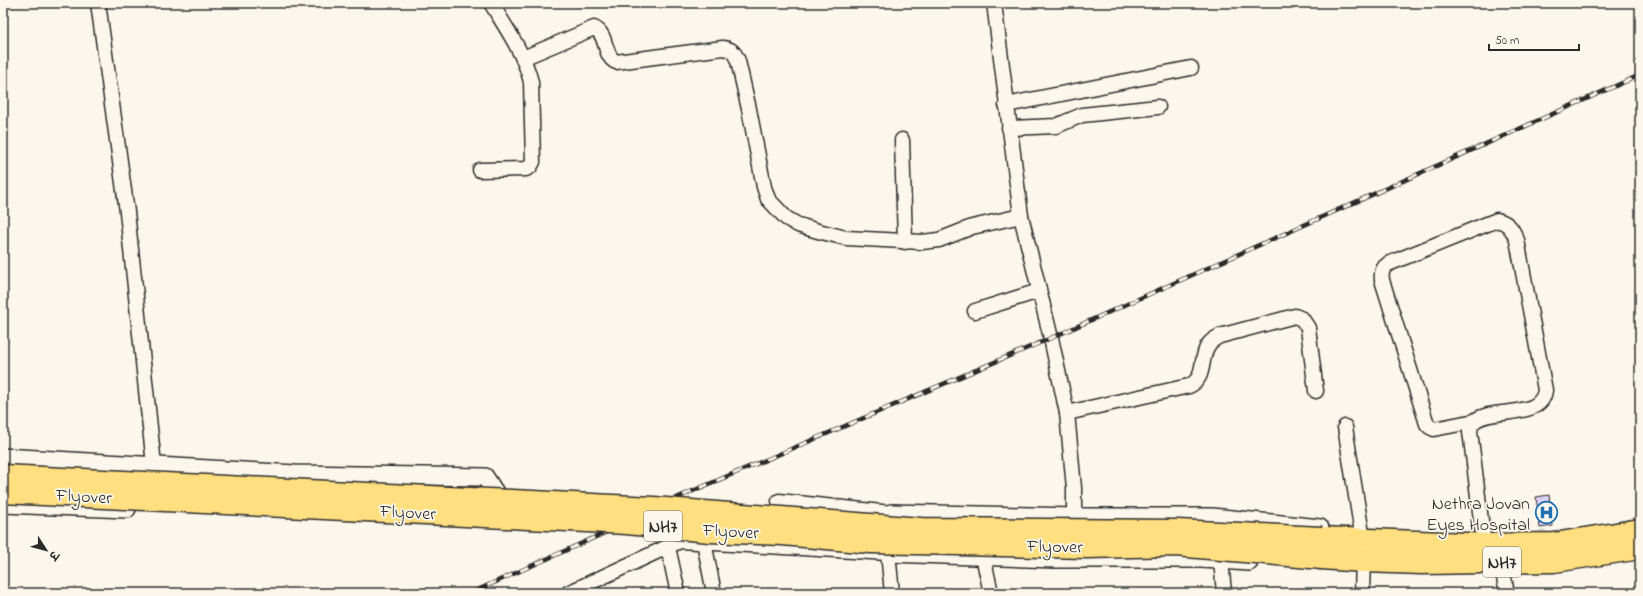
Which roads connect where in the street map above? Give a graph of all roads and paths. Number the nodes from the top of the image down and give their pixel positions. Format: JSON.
{"nodes":[{"id":1,"x":98,"y":3,"type":"edge"},
{"id":2,"x":491,"y":3,"type":"edge"},
{"id":3,"x":994,"y":3,"type":"edge"},
{"id":4,"x":523,"y":58,"type":"junction"},
{"id":5,"x":1191,"y":68,"type":"dead end"},
{"id":6,"x":1006,"y":105,"type":"junction"},
{"id":7,"x":1158,"y":106,"type":"dead end"},
{"id":8,"x":1009,"y":128,"type":"junction"},
{"id":9,"x":902,"y":140,"type":"dead end"},
{"id":10,"x":480,"y":170,"type":"dead end"},
{"id":11,"x":1021,"y":216,"type":"junction"},
{"id":12,"x":905,"y":242,"type":"junction"},
{"id":13,"x":1039,"y":291,"type":"junction"},
{"id":14,"x":976,"y":311,"type":"dead end"},
{"id":15,"x":1316,"y":391,"type":"dead end"},
{"id":16,"x":1067,"y":413,"type":"junction"},
{"id":17,"x":1475,"y":421,"type":"junction"},
{"id":18,"x":1345,"y":427,"type":"dead end"},
{"id":19,"x":3,"y":457,"type":"edge"},
{"id":20,"x":154,"y":465,"type":"junction"},
{"id":21,"x":3,"y":476,"type":"edge"},
{"id":22,"x":3,"y":492,"type":"edge"},
{"id":23,"x":779,"y":501,"type":"dead end"},
{"id":24,"x":3,"y":504,"type":"edge"},
{"id":25,"x":890,"y":513,"type":"junction"},
{"id":26,"x":1074,"y":517,"type":"junction"},
{"id":27,"x":1640,"y":530,"type":"edge"},
{"id":28,"x":704,"y":542,"type":"junction"},
{"id":29,"x":1484,"y":545,"type":"junction"},
{"id":30,"x":668,"y":547,"type":"junction"},
{"id":31,"x":1322,"y":548,"type":"junction"},
{"id":32,"x":1640,"y":548,"type":"edge"},
{"id":33,"x":1363,"y":551,"type":"junction"},
{"id":34,"x":888,"y":553,"type":"junction"},
{"id":35,"x":983,"y":556,"type":"junction"},
{"id":36,"x":1221,"y":560,"type":"junction"},
{"id":37,"x":1501,"y":562,"type":"junction"},
{"id":38,"x":568,"y":593,"type":"edge"},
{"id":39,"x":678,"y":593,"type":"edge"},
{"id":40,"x":714,"y":593,"type":"edge"},
{"id":41,"x":892,"y":593,"type":"edge"},
{"id":42,"x":991,"y":593,"type":"edge"},
{"id":43,"x":1224,"y":593,"type":"edge"},
{"id":44,"x":1362,"y":593,"type":"edge"},
{"id":45,"x":1507,"y":593,"type":"edge"}],
"edges":[{"from":1,"to":20,"type":"street"},
{"from":2,"to":4,"type":"street"},
{"from":3,"to":6,"type":"street"},
{"from":4,"to":10,"type":"street"},
{"from":4,"to":12,"type":"street"},
{"from":5,"to":6,"type":"street"},
{"from":6,"to":8,"type":"street"},
{"from":7,"to":8,"type":"street"},
{"from":8,"to":11,"type":"street"},
{"from":9,"to":12,"type":"street"},
{"from":11,"to":12,"type":"street"},
{"from":11,"to":13,"type":"street"},
{"from":13,"to":14,"type":"street"},
{"from":13,"to":16,"type":"street"},
{"from":15,"to":16,"type":"street"},
{"from":16,"to":26,"type":"street"},
{"from":17,"to":17,"type":"street"},
{"from":17,"to":29,"type":"street"},
{"from":18,"to":33,"type":"street"},
{"from":19,"to":20,"type":"street"},
{"from":20,"to":24,"type":"street"},
{"from":21,"to":31,"type":"highway","name":"Flyover","number":"NH7","bridge":true},
{"from":22,"to":31,"type":"highway","name":"Flyover","number":"NH7","bridge":true},
{"from":23,"to":25,"type":"street"},
{"from":25,"to":26,"type":"street"},
{"from":25,"to":34,"type":"street"},
{"from":26,"to":33,"type":"street"},
{"from":27,"to":29,"type":"highway","number":"NH7"},
{"from":28,"to":30,"type":"street"},
{"from":28,"to":34,"type":"street"},
{"from":28,"to":40,"type":"street"},
{"from":29,"to":33,"type":"highway","number":"NH7"},
{"from":30,"to":38,"type":"street"},
{"from":30,"to":39,"type":"street"},
{"from":31,"to":33,"type":"highway","name":"Flyover","number":"NH7"},
{"from":32,"to":37,"type":"highway","number":"NH7"},
{"from":33,"to":36,"type":"street"},
{"from":33,"to":37,"type":"highway","number":"NH7"},
{"from":33,"to":44,"type":"street"},
{"from":34,"to":35,"type":"street"},
{"from":34,"to":41,"type":"street"},
{"from":35,"to":36,"type":"street"},
{"from":35,"to":42,"type":"street"},
{"from":36,"to":43,"type":"street"},
{"from":37,"to":45,"type":"street"}]}
